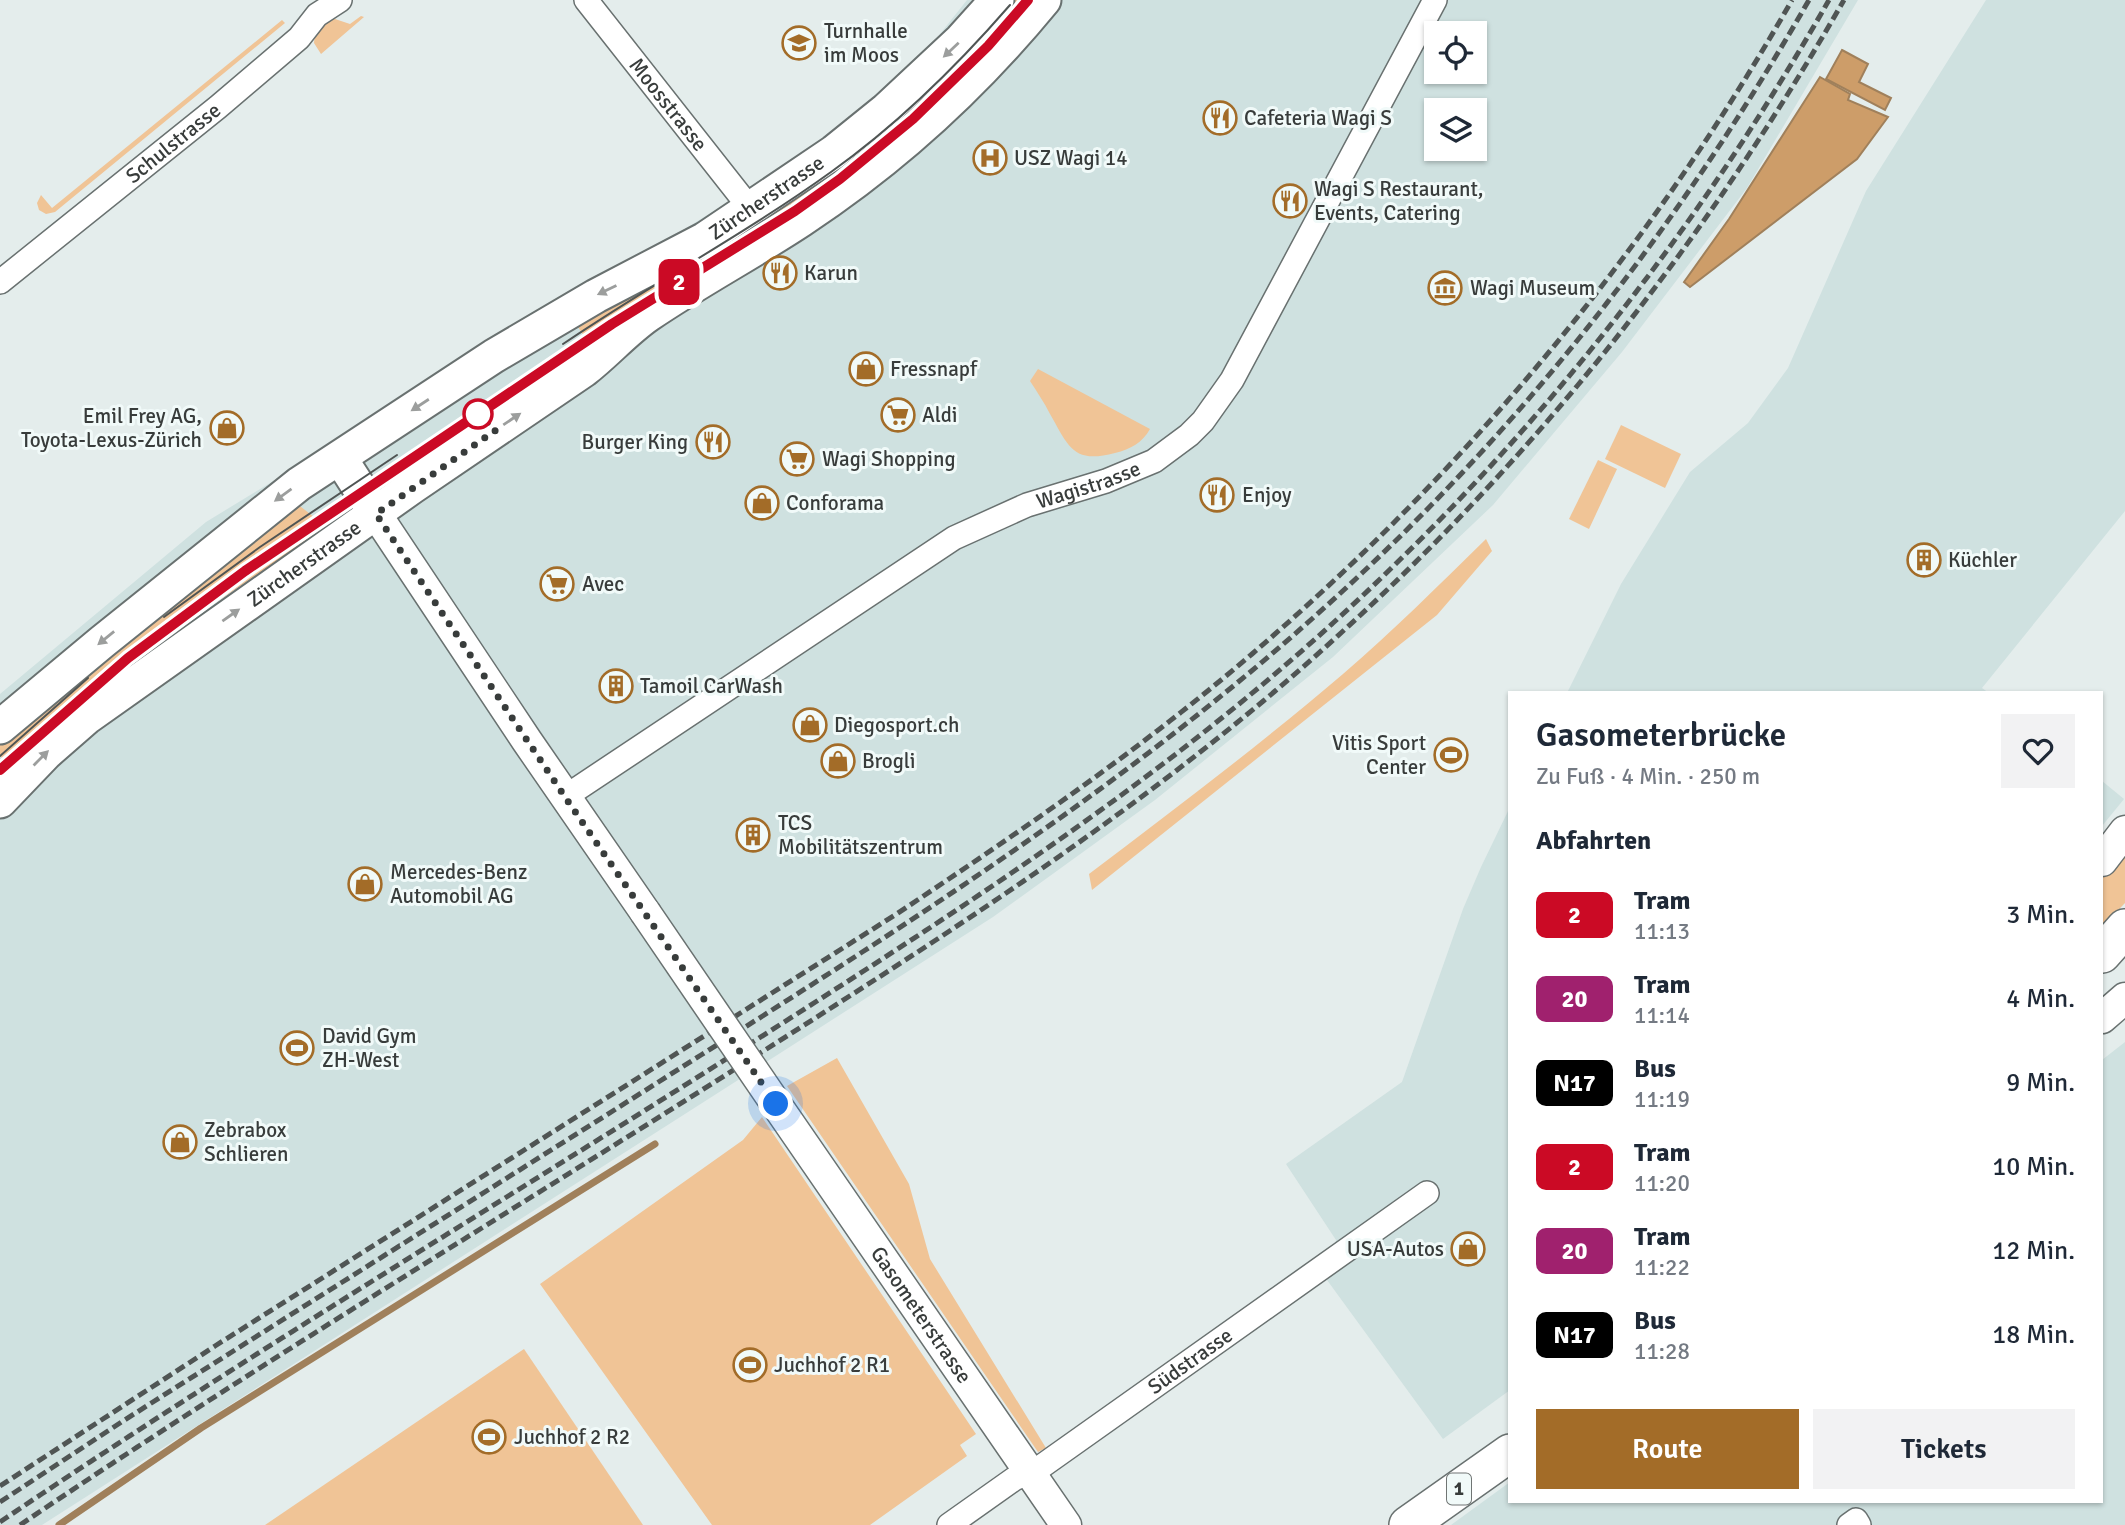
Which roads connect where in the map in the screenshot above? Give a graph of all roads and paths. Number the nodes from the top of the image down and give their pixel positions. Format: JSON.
{"nodes":[{"id":1,"x":341,"y":0,"type":"edge"},
{"id":2,"x":586,"y":0,"type":"edge"},
{"id":3,"x":997,"y":0,"type":"edge"},
{"id":4,"x":1044,"y":0,"type":"edge"},
{"id":5,"x":1435,"y":0,"type":"edge"},
{"id":6,"x":749,"y":211,"type":"junction"},
{"id":7,"x":0,"y":282,"type":"edge"},
{"id":8,"x":340,"y":458,"type":"junction"},
{"id":9,"x":376,"y":514,"type":"junction"},
{"id":10,"x":0,"y":727,"type":"edge"},
{"id":11,"x":565,"y":797,"type":"junction"},
{"id":12,"x":0,"y":801,"type":"edge"},
{"id":13,"x":2125,"y":831,"type":"edge"},
{"id":14,"x":2103,"y":859,"type":"edge"},
{"id":15,"x":2125,"y":928,"type":"edge"},
{"id":16,"x":2103,"y":953,"type":"edge"},
{"id":17,"x":2125,"y":998,"type":"edge"},
{"id":18,"x":2103,"y":1017,"type":"edge"},
{"id":19,"x":1427,"y":1193,"type":"dead end"},
{"id":20,"x":1508,"y":1454,"type":"edge"},
{"id":21,"x":1028,"y":1472,"type":"junction"},
{"id":22,"x":949,"y":1525,"type":"edge"},
{"id":23,"x":1066,"y":1525,"type":"edge"},
{"id":24,"x":1408,"y":1525,"type":"edge"},
{"id":25,"x":1849,"y":1525,"type":"edge"},
{"id":26,"x":1859,"y":1525,"type":"edge"}],
"edges":[{"from":1,"to":7,"type":"street","name":"Schulstrasse"},
{"from":2,"to":6,"type":"street","name":"Moosstrasse"},
{"from":3,"to":6,"type":"main road","name":"Zürcherstrasse","one_way":true},
{"from":9,"to":4,"type":"main road","name":"Zürcherstrasse","one_way":true},
{"from":5,"to":11,"type":"street","name":"Wagistrasse"},
{"from":6,"to":8,"type":"main road","name":"Zürcherstrasse","one_way":true},
{"from":8,"to":9,"type":"main road"},
{"from":8,"to":10,"type":"main road","name":"Zürcherstrasse","one_way":true},
{"from":9,"to":11,"type":"street"},
{"from":12,"to":9,"type":"main road","name":"Zürcherstrasse","one_way":true},
{"from":11,"to":21,"type":"street","name":"Gasometerstrasse","bridge":true},
{"from":13,"to":14,"type":"street"},
{"from":15,"to":16,"type":"main road"},
{"from":17,"to":18,"type":"street"},
{"from":19,"to":21,"type":"street","name":"Südstrasse"},
{"from":20,"to":24,"type":"main road","number":"1"},
{"from":21,"to":22,"type":"street","name":"Südstrasse"},
{"from":21,"to":23,"type":"street","name":"Gasometerstrasse"},
{"from":25,"to":26,"type":"street"}]}
